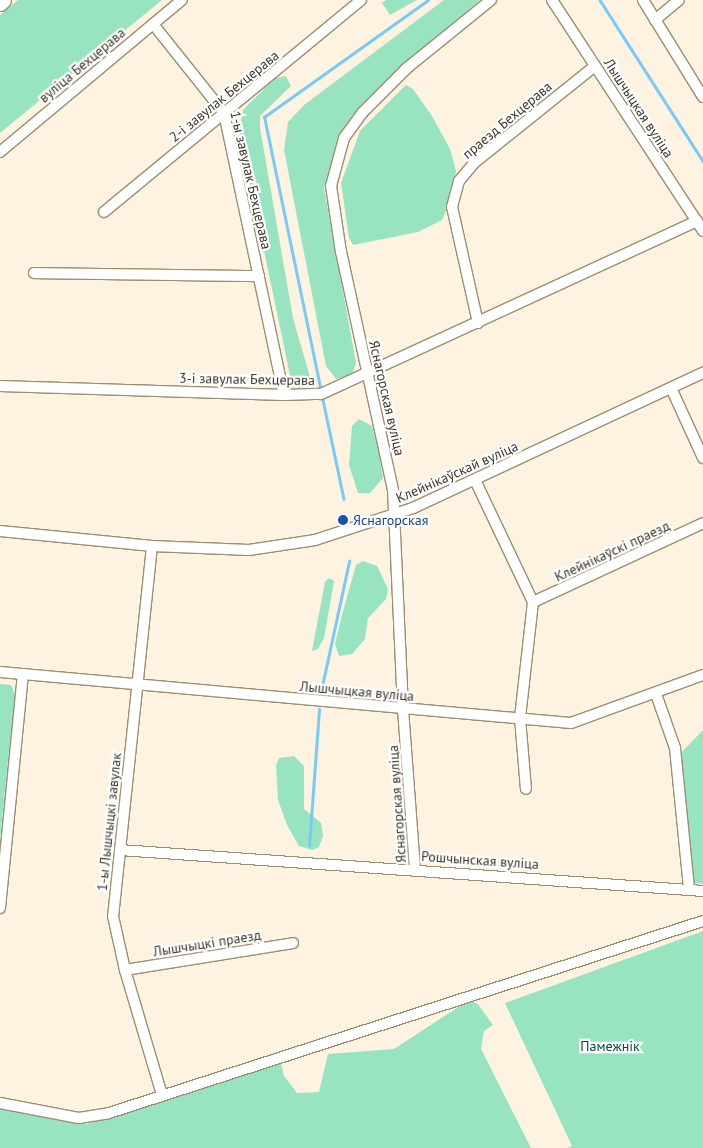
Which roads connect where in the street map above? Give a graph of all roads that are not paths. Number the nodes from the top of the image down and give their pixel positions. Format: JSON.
{"nodes":[{"id":1,"x":3,"y":0,"type":"edge"},
{"id":2,"x":182,"y":0,"type":"edge"},
{"id":3,"x":362,"y":0,"type":"edge"},
{"id":4,"x":491,"y":0,"type":"edge"},
{"id":5,"x":552,"y":0,"type":"edge"},
{"id":6,"x":643,"y":0,"type":"edge"},
{"id":7,"x":679,"y":0,"type":"edge"},
{"id":8,"x":0,"y":2,"type":"edge"},
{"id":9,"x":656,"y":20,"type":"junction"},
{"id":10,"x":153,"y":24,"type":"junction"},
{"id":11,"x":595,"y":66,"type":"junction"},
{"id":12,"x":703,"y":97,"type":"edge"},
{"id":13,"x":224,"y":113,"type":"junction"},
{"id":14,"x":0,"y":152,"type":"edge"},
{"id":15,"x":104,"y":212,"type":"dead end"},
{"id":16,"x":697,"y":221,"type":"junction"},
{"id":17,"x":703,"y":231,"type":"edge"},
{"id":18,"x":34,"y":273,"type":"dead end"},
{"id":19,"x":259,"y":276,"type":"junction"},
{"id":20,"x":478,"y":323,"type":"junction"},
{"id":21,"x":703,"y":373,"type":"edge"},
{"id":22,"x":367,"y":374,"type":"junction"},
{"id":23,"x":0,"y":386,"type":"edge"},
{"id":24,"x":671,"y":388,"type":"junction"},
{"id":25,"x":284,"y":395,"type":"junction"},
{"id":26,"x":703,"y":458,"type":"edge"},
{"id":27,"x":475,"y":480,"type":"junction"},
{"id":28,"x":395,"y":514,"type":"junction"},
{"id":29,"x":703,"y":524,"type":"edge"},
{"id":30,"x":0,"y":531,"type":"edge"},
{"id":31,"x":152,"y":546,"type":"junction"},
{"id":32,"x":533,"y":602,"type":"junction"},
{"id":33,"x":0,"y":672,"type":"edge"},
{"id":34,"x":23,"y":674,"type":"junction"},
{"id":35,"x":703,"y":675,"type":"edge"},
{"id":36,"x":139,"y":685,"type":"junction"},
{"id":37,"x":656,"y":694,"type":"junction"},
{"id":38,"x":404,"y":709,"type":"junction"},
{"id":39,"x":520,"y":718,"type":"junction"},
{"id":40,"x":526,"y":789,"type":"dead end"},
{"id":41,"x":120,"y":850,"type":"junction"},
{"id":42,"x":415,"y":869,"type":"junction"},
{"id":43,"x":689,"y":889,"type":"junction"},
{"id":44,"x":703,"y":891,"type":"edge"},
{"id":45,"x":0,"y":908,"type":"edge"},
{"id":46,"x":703,"y":921,"type":"edge"},
{"id":47,"x":293,"y":943,"type":"dead end"},
{"id":48,"x":125,"y":970,"type":"junction"},
{"id":49,"x":162,"y":1095,"type":"junction"},
{"id":50,"x":0,"y":1102,"type":"edge"}],
"edges":[{"from":1,"to":8,"type":"highway"},
{"from":2,"to":10,"type":"street","name":"вуліца Бехцерава"},
{"from":3,"to":13,"type":"street","name":"2-і завулак Бехцерава"},
{"from":4,"to":22,"type":"street","name":"Яснагорская вуліца"},
{"from":5,"to":11,"type":"street","name":"Лышчыцкая вуліца"},
{"from":6,"to":9,"type":"street"},
{"from":7,"to":9,"type":"street"},
{"from":9,"to":12,"type":"street"},
{"from":10,"to":13,"type":"street","name":"1-ы завулак Бехцерава"},
{"from":10,"to":14,"type":"street","name":"вуліца Бехцерава"},
{"from":11,"to":16,"type":"street","name":"Лышчыцкая вуліца"},
{"from":11,"to":20,"type":"street","name":"праезд Бехцерава"},
{"from":13,"to":15,"type":"street","name":"2-і завулак Бехцерава"},
{"from":13,"to":19,"type":"street","name":"1-ы завулак Бехцерава"},
{"from":16,"to":17,"type":"street","name":"Лышчыцкая вуліца"},
{"from":16,"to":20,"type":"street","name":"3-і завулак Бехцерава"},
{"from":18,"to":19,"type":"street"},
{"from":19,"to":25,"type":"street","name":"1-ы завулак Бехцерава"},
{"from":20,"to":22,"type":"street","name":"3-і завулак Бехцерава"},
{"from":21,"to":24,"type":"street","name":"Клейнікаўскай вуліца"},
{"from":22,"to":25,"type":"street","name":"3-і завулак Бехцерава"},
{"from":22,"to":28,"type":"street","name":"Яснагорская вуліца"},
{"from":23,"to":25,"type":"street","name":"3-і завулак Бехцерава"},
{"from":24,"to":26,"type":"street"},
{"from":24,"to":27,"type":"street","name":"Клейнікаўскай вуліца"},
{"from":27,"to":28,"type":"street","name":"Клейнікаўскай вуліца"},
{"from":27,"to":32,"type":"street"},
{"from":28,"to":31,"type":"street","name":"Клейнікаўскай вуліца"},
{"from":28,"to":38,"type":"street","name":"Яснагорская вуліца"},
{"from":29,"to":32,"type":"street","name":"Клейнікаўскі праезд"},
{"from":30,"to":31,"type":"street","name":"Клейнікаўскай вуліца"},
{"from":31,"to":36,"type":"street","name":"1-ы Лышчыцкі завулак"},
{"from":32,"to":39,"type":"street"},
{"from":33,"to":34,"type":"street","name":"Лышчыцкая вуліца"},
{"from":34,"to":36,"type":"street","name":"Лышчыцкая вуліца"},
{"from":34,"to":45,"type":"street"},
{"from":35,"to":37,"type":"street","name":"Лышчыцкая вуліца"},
{"from":36,"to":38,"type":"street","name":"Лышчыцкая вуліца"},
{"from":36,"to":41,"type":"street","name":"1-ы Лышчыцкі завулак"},
{"from":37,"to":39,"type":"street","name":"Лышчыцкая вуліца"},
{"from":37,"to":43,"type":"street"},
{"from":38,"to":39,"type":"street","name":"Лышчыцкая вуліца"},
{"from":38,"to":42,"type":"street","name":"Яснагорская вуліца"},
{"from":39,"to":40,"type":"street"},
{"from":41,"to":42,"type":"street","name":"Рошчынская вуліца"},
{"from":41,"to":48,"type":"street","name":"1-ы Лышчыцкі завулак"},
{"from":42,"to":43,"type":"street","name":"Рошчынская вуліца"},
{"from":43,"to":44,"type":"street","name":"Рошчынская вуліца"},
{"from":46,"to":49,"type":"street"},
{"from":47,"to":48,"type":"street","name":"Лышчыцкі праезд"},
{"from":48,"to":49,"type":"street","name":"1-ы Лышчыцкі завулак"},
{"from":49,"to":50,"type":"street"}]}
